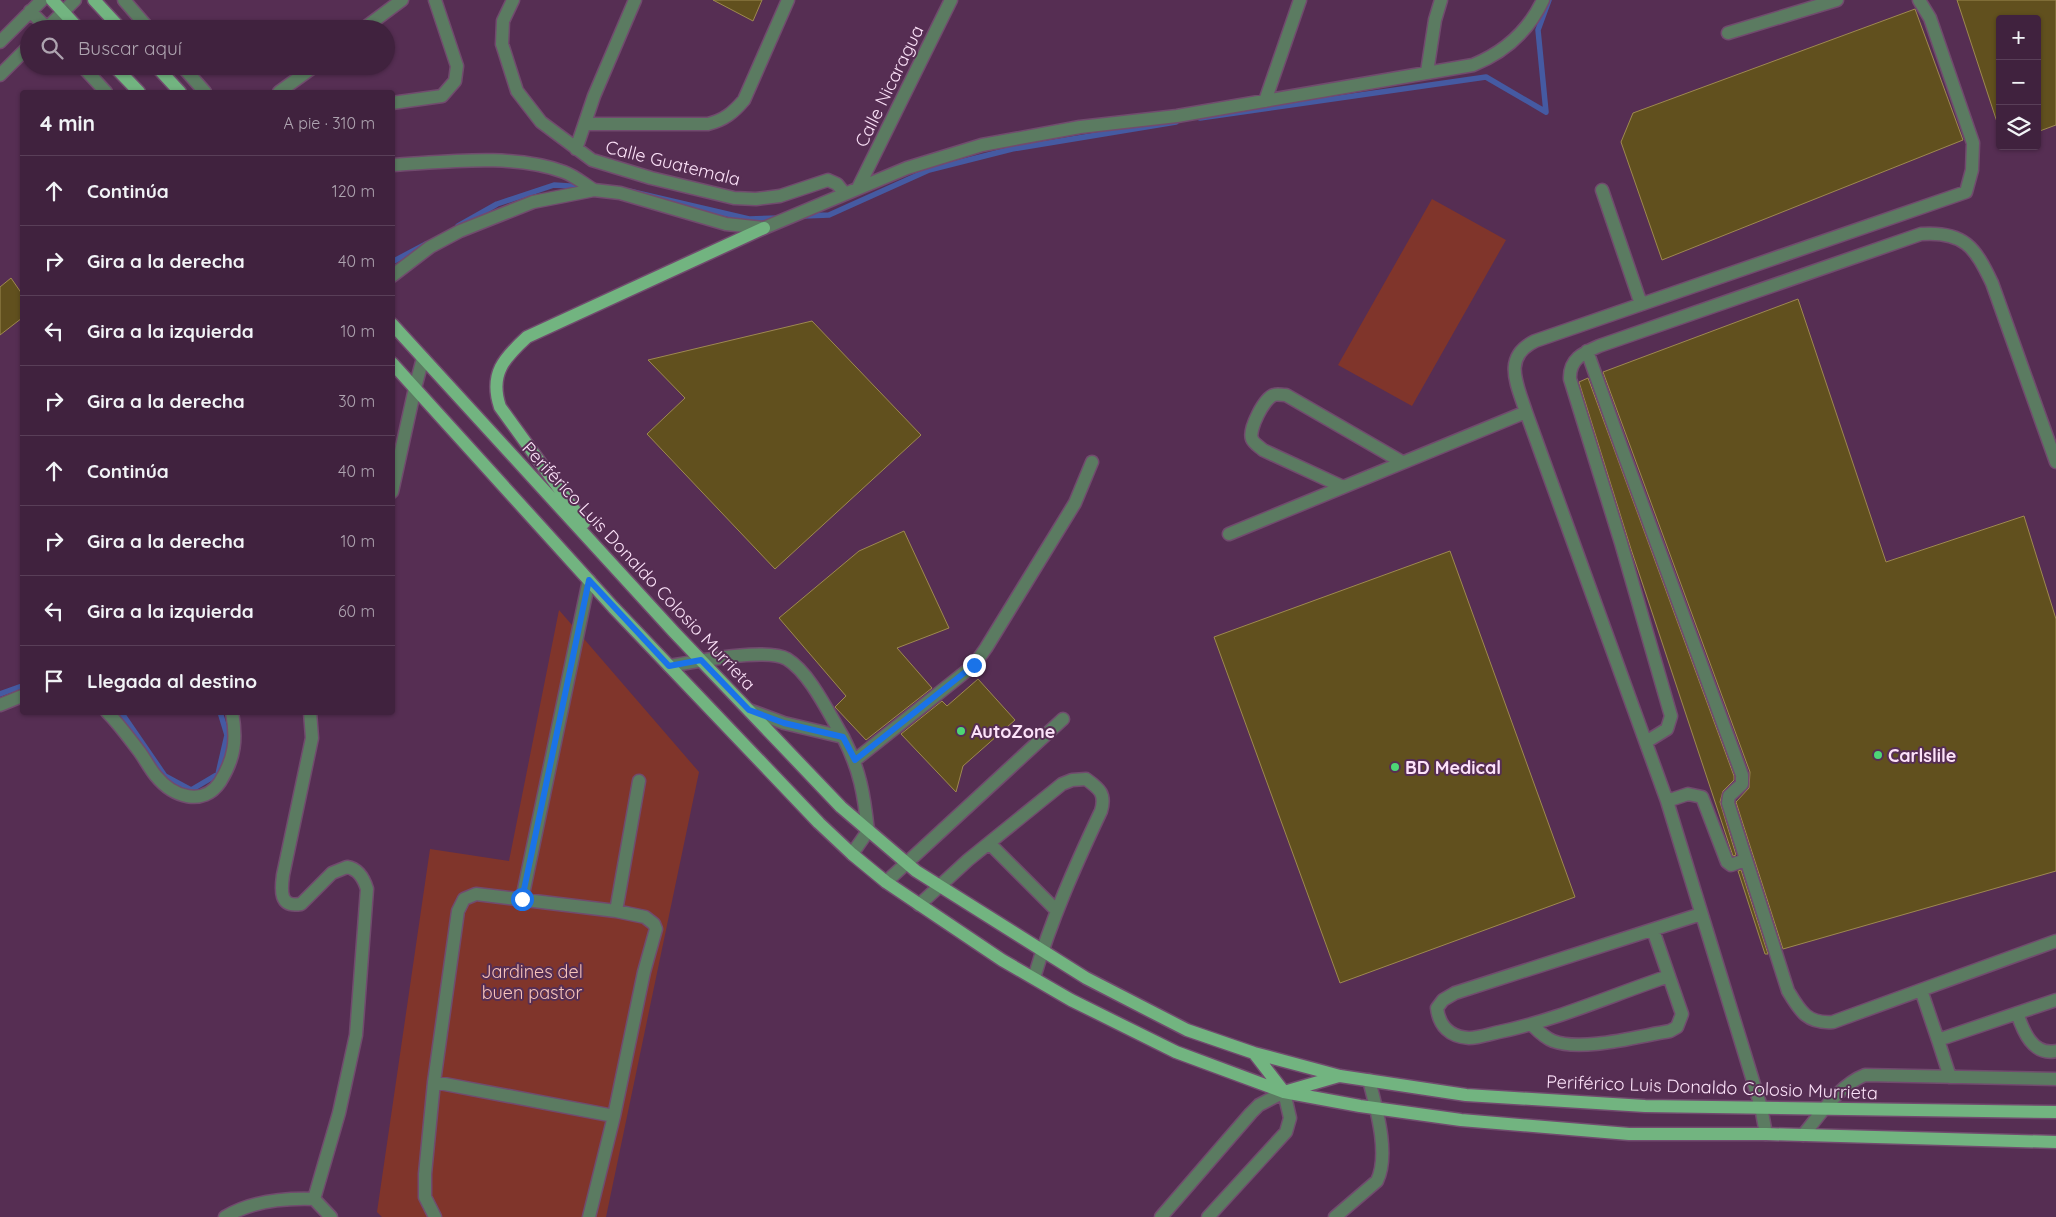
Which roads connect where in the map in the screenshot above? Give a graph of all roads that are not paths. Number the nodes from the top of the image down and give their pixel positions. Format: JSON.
{"nodes":[{"id":1,"x":42,"y":0,"type":"edge"},
{"id":2,"x":52,"y":0,"type":"edge"},
{"id":3,"x":75,"y":0,"type":"edge"},
{"id":4,"x":94,"y":0,"type":"edge"},
{"id":5,"x":124,"y":0,"type":"edge"},
{"id":6,"x":402,"y":0,"type":"edge"},
{"id":7,"x":435,"y":0,"type":"edge"},
{"id":8,"x":513,"y":0,"type":"edge"},
{"id":9,"x":635,"y":0,"type":"edge"},
{"id":10,"x":788,"y":0,"type":"edge"},
{"id":11,"x":951,"y":0,"type":"edge"},
{"id":12,"x":1300,"y":0,"type":"edge"},
{"id":13,"x":1441,"y":0,"type":"edge"},
{"id":14,"x":1543,"y":0,"type":"edge"},
{"id":15,"x":1837,"y":0,"type":"edge"},
{"id":16,"x":1919,"y":0,"type":"edge"},
{"id":17,"x":30,"y":11,"type":"junction"},
{"id":18,"x":63,"y":12,"type":"junction"},
{"id":19,"x":21,"y":20,"type":"edge"},
{"id":20,"x":39,"y":20,"type":"edge"},
{"id":21,"x":55,"y":20,"type":"edge"},
{"id":22,"x":71,"y":20,"type":"edge"},
{"id":23,"x":113,"y":20,"type":"edge"},
{"id":24,"x":141,"y":20,"type":"edge"},
{"id":25,"x":375,"y":20,"type":"edge"},
{"id":26,"x":20,"y":21,"type":"edge"},
{"id":27,"x":1728,"y":33,"type":"dead end"},
{"id":28,"x":0,"y":42,"type":"edge"},
{"id":29,"x":20,"y":55,"type":"edge"},
{"id":30,"x":1427,"y":72,"type":"junction"},
{"id":31,"x":0,"y":75,"type":"edge"},
{"id":32,"x":90,"y":75,"type":"edge"},
{"id":33,"x":123,"y":75,"type":"edge"},
{"id":34,"x":164,"y":75,"type":"edge"},
{"id":35,"x":190,"y":75,"type":"edge"},
{"id":36,"x":307,"y":75,"type":"edge"},
{"id":37,"x":296,"y":88,"type":"edge"},
{"id":38,"x":104,"y":90,"type":"edge"},
{"id":39,"x":138,"y":90,"type":"edge"},
{"id":40,"x":178,"y":90,"type":"edge"},
{"id":41,"x":204,"y":90,"type":"edge"},
{"id":42,"x":1265,"y":101,"type":"junction"},
{"id":43,"x":395,"y":103,"type":"edge"},
{"id":44,"x":585,"y":124,"type":"junction"},
{"id":45,"x":576,"y":149,"type":"junction"},
{"id":46,"x":395,"y":164,"type":"edge"},
{"id":47,"x":858,"y":188,"type":"junction"},
{"id":48,"x":594,"y":190,"type":"junction"},
{"id":49,"x":1602,"y":190,"type":"dead end"},
{"id":50,"x":845,"y":194,"type":"junction"},
{"id":51,"x":764,"y":228,"type":"junction"},
{"id":52,"x":395,"y":274,"type":"edge"},
{"id":53,"x":1641,"y":304,"type":"junction"},
{"id":54,"x":395,"y":327,"type":"edge"},
{"id":55,"x":1587,"y":351,"type":"junction"},
{"id":56,"x":423,"y":358,"type":"junction"},
{"id":57,"x":395,"y":366,"type":"edge"},
{"id":58,"x":415,"y":388,"type":"junction"},
{"id":59,"x":1526,"y":412,"type":"junction"},
{"id":60,"x":1092,"y":462,"type":"dead end"},
{"id":61,"x":1402,"y":462,"type":"junction"},
{"id":62,"x":2056,"y":462,"type":"edge"},
{"id":63,"x":395,"y":478,"type":"edge"},
{"id":64,"x":1343,"y":488,"type":"junction"},
{"id":65,"x":1229,"y":534,"type":"dead end"},
{"id":66,"x":619,"y":572,"type":"junction"},
{"id":67,"x":589,"y":580,"type":"junction"},
{"id":68,"x":701,"y":660,"type":"junction"},
{"id":69,"x":669,"y":666,"type":"junction"},
{"id":70,"x":20,"y":697,"type":"edge"},
{"id":71,"x":0,"y":705,"type":"edge"},
{"id":72,"x":749,"y":710,"type":"junction"},
{"id":73,"x":109,"y":715,"type":"edge"},
{"id":74,"x":233,"y":715,"type":"edge"},
{"id":75,"x":310,"y":715,"type":"edge"},
{"id":76,"x":1063,"y":719,"type":"dead end"},
{"id":77,"x":843,"y":737,"type":"junction"},
{"id":78,"x":1646,"y":742,"type":"junction"},
{"id":79,"x":855,"y":760,"type":"junction"},
{"id":80,"x":639,"y":781,"type":"dead end"},
{"id":81,"x":1667,"y":801,"type":"junction"},
{"id":82,"x":868,"y":831,"type":"junction"},
{"id":83,"x":989,"y":843,"type":"junction"},
{"id":84,"x":852,"y":854,"type":"junction"},
{"id":85,"x":1745,"y":860,"type":"junction"},
{"id":86,"x":906,"y":863,"type":"junction"},
{"id":87,"x":886,"y":882,"type":"junction"},
{"id":88,"x":938,"y":886,"type":"junction"},
{"id":89,"x":522,"y":899,"type":"junction"},
{"id":90,"x":919,"y":905,"type":"junction"},
{"id":91,"x":616,"y":910,"type":"junction"},
{"id":92,"x":1057,"y":911,"type":"junction"},
{"id":93,"x":1701,"y":914,"type":"junction"},
{"id":94,"x":1653,"y":930,"type":"junction"},
{"id":95,"x":2056,"y":940,"type":"edge"},
{"id":96,"x":1042,"y":950,"type":"junction"},
{"id":97,"x":1669,"y":976,"type":"junction"},
{"id":98,"x":1034,"y":978,"type":"junction"},
{"id":99,"x":1921,"y":990,"type":"junction"},
{"id":100,"x":2056,"y":1000,"type":"edge"},
{"id":101,"x":2017,"y":1013,"type":"junction"},
{"id":102,"x":1532,"y":1025,"type":"junction"},
{"id":103,"x":1938,"y":1040,"type":"junction"},
{"id":104,"x":2056,"y":1051,"type":"edge"},
{"id":105,"x":1254,"y":1053,"type":"junction"},
{"id":106,"x":1340,"y":1076,"type":"junction"},
{"id":107,"x":1950,"y":1077,"type":"junction"},
{"id":108,"x":2056,"y":1079,"type":"edge"},
{"id":109,"x":1370,"y":1080,"type":"junction"},
{"id":110,"x":434,"y":1082,"type":"junction"},
{"id":111,"x":1284,"y":1092,"type":"junction"},
{"id":112,"x":1761,"y":1107,"type":"junction"},
{"id":113,"x":1376,"y":1108,"type":"junction"},
{"id":114,"x":1826,"y":1108,"type":"junction"},
{"id":115,"x":2056,"y":1112,"type":"edge"},
{"id":116,"x":614,"y":1116,"type":"junction"},
{"id":117,"x":1766,"y":1134,"type":"junction"},
{"id":118,"x":1802,"y":1135,"type":"junction"},
{"id":119,"x":2056,"y":1142,"type":"edge"},
{"id":120,"x":314,"y":1199,"type":"junction"},
{"id":121,"x":225,"y":1217,"type":"edge"},
{"id":122,"x":331,"y":1217,"type":"edge"},
{"id":123,"x":435,"y":1217,"type":"edge"},
{"id":124,"x":589,"y":1217,"type":"edge"},
{"id":125,"x":1161,"y":1217,"type":"edge"},
{"id":126,"x":1208,"y":1217,"type":"edge"},
{"id":127,"x":1336,"y":1217,"type":"edge"}],
"edges":[{"from":1,"to":17,"type":"street"},
{"from":2,"to":18,"type":"main road"},
{"from":3,"to":18,"type":"street"},
{"from":4,"to":23,"type":"main road"},
{"from":5,"to":24,"type":"street"},
{"from":6,"to":25,"type":"street"},
{"from":7,"to":43,"type":"street"},
{"from":8,"to":45,"type":"street","name":"Calle Guatemala"},
{"from":9,"to":44,"type":"street"},
{"from":10,"to":44,"type":"street"},
{"from":11,"to":47,"type":"street","name":"Calle Nicaragua"},
{"from":12,"to":42,"type":"street"},
{"from":13,"to":30,"type":"street"},
{"from":14,"to":30,"type":"street"},
{"from":15,"to":27,"type":"street"},
{"from":16,"to":53,"type":"street"},
{"from":17,"to":19,"type":"street"},
{"from":17,"to":20,"type":"street"},
{"from":18,"to":21,"type":"street"},
{"from":18,"to":22,"type":"main road"},
{"from":26,"to":28,"type":"street"},
{"from":29,"to":31,"type":"street"},
{"from":30,"to":42,"type":"street"},
{"from":32,"to":38,"type":"street"},
{"from":33,"to":39,"type":"main road"},
{"from":34,"to":40,"type":"main road"},
{"from":35,"to":41,"type":"street"},
{"from":36,"to":37,"type":"street"},
{"from":42,"to":47,"type":"street"},
{"from":44,"to":45,"type":"street"},
{"from":45,"to":50,"type":"street","name":"Calle Guatemala"},
{"from":46,"to":48,"type":"street"},
{"from":47,"to":50,"type":"street"},
{"from":48,"to":51,"type":"street"},
{"from":48,"to":52,"type":"street"},
{"from":49,"to":53,"type":"street"},
{"from":50,"to":51,"type":"street"},
{"from":51,"to":66,"type":"main road"},
{"from":53,"to":59,"type":"street"},
{"from":54,"to":56,"type":"main road","name":"Periférico Luis Donaldo Colosio Murrieta"},
{"from":55,"to":62,"type":"street"},
{"from":55,"to":78,"type":"street"},
{"from":55,"to":85,"type":"street"},
{"from":56,"to":58,"type":"street"},
{"from":56,"to":66,"type":"main road","name":"Periférico Luis Donaldo Colosio Murrieta"},
{"from":57,"to":58,"type":"main road"},
{"from":58,"to":63,"type":"street"},
{"from":58,"to":67,"type":"main road"},
{"from":59,"to":61,"type":"street"},
{"from":59,"to":78,"type":"street"},
{"from":60,"to":79,"type":"street"},
{"from":61,"to":64,"type":"street"},
{"from":61,"to":64,"type":"street"},
{"from":64,"to":65,"type":"street"},
{"from":66,"to":68,"type":"main road","name":"Periférico Luis Donaldo Colosio Murrieta"},
{"from":67,"to":69,"type":"main road"},
{"from":67,"to":89,"type":"street"},
{"from":68,"to":69,"type":"street"},
{"from":68,"to":72,"type":"main road","name":"Periférico Luis Donaldo Colosio Murrieta"},
{"from":68,"to":77,"type":"street"},
{"from":69,"to":84,"type":"main road"},
{"from":70,"to":71,"type":"street"},
{"from":72,"to":77,"type":"street"},
{"from":72,"to":82,"type":"main road","name":"Periférico Luis Donaldo Colosio Murrieta"},
{"from":73,"to":74,"type":"street"},
{"from":75,"to":120,"type":"street"},
{"from":76,"to":86,"type":"street"},
{"from":77,"to":79,"type":"street"},
{"from":78,"to":81,"type":"street"},
{"from":79,"to":82,"type":"street"},
{"from":80,"to":91,"type":"street"},
{"from":81,"to":85,"type":"street"},
{"from":81,"to":93,"type":"street"},
{"from":82,"to":84,"type":"street"},
{"from":82,"to":86,"type":"main road","name":"Periférico Luis Donaldo Colosio Murrieta"},
{"from":83,"to":88,"type":"street"},
{"from":83,"to":92,"type":"street"},
{"from":83,"to":92,"type":"street"},
{"from":84,"to":87,"type":"main road"},
{"from":85,"to":99,"type":"street"},
{"from":86,"to":87,"type":"street"},
{"from":86,"to":88,"type":"main road","name":"Periférico Luis Donaldo Colosio Murrieta"},
{"from":87,"to":90,"type":"main road"},
{"from":88,"to":90,"type":"street"},
{"from":88,"to":96,"type":"main road","name":"Periférico Luis Donaldo Colosio Murrieta"},
{"from":89,"to":91,"type":"street"},
{"from":89,"to":110,"type":"street"},
{"from":90,"to":98,"type":"main road"},
{"from":91,"to":116,"type":"street"},
{"from":92,"to":96,"type":"street"},
{"from":93,"to":94,"type":"street"},
{"from":93,"to":112,"type":"street"},
{"from":94,"to":97,"type":"street"},
{"from":94,"to":102,"type":"street"},
{"from":95,"to":99,"type":"street"},
{"from":96,"to":98,"type":"street"},
{"from":96,"to":105,"type":"main road","name":"Periférico Luis Donaldo Colosio Murrieta"},
{"from":97,"to":102,"type":"street"},
{"from":97,"to":102,"type":"street"},
{"from":98,"to":111,"type":"main road"},
{"from":99,"to":103,"type":"street"},
{"from":100,"to":101,"type":"street"},
{"from":101,"to":103,"type":"street"},
{"from":101,"to":104,"type":"street"},
{"from":103,"to":107,"type":"street"},
{"from":105,"to":106,"type":"main road","name":"Periférico Luis Donaldo Colosio Murrieta"},
{"from":105,"to":111,"type":"main road"},
{"from":106,"to":109,"type":"main road","name":"Periférico Luis Donaldo Colosio Murrieta"},
{"from":106,"to":111,"type":"main road"},
{"from":107,"to":108,"type":"street"},
{"from":107,"to":114,"type":"street"},
{"from":109,"to":112,"type":"main road","name":"Periférico Luis Donaldo Colosio Murrieta"},
{"from":109,"to":113,"type":"street"},
{"from":110,"to":116,"type":"street"},
{"from":110,"to":123,"type":"street"},
{"from":111,"to":113,"type":"main road"},
{"from":111,"to":125,"type":"street"},
{"from":111,"to":126,"type":"street"},
{"from":112,"to":114,"type":"main road","name":"Periférico Luis Donaldo Colosio Murrieta"},
{"from":112,"to":117,"type":"street"},
{"from":113,"to":117,"type":"main road"},
{"from":113,"to":127,"type":"street"},
{"from":114,"to":115,"type":"main road","name":"Periférico Luis Donaldo Colosio Murrieta"},
{"from":114,"to":118,"type":"street"},
{"from":116,"to":124,"type":"street"},
{"from":117,"to":118,"type":"main road"},
{"from":118,"to":119,"type":"main road"},
{"from":120,"to":121,"type":"street"},
{"from":120,"to":122,"type":"street"}]}
